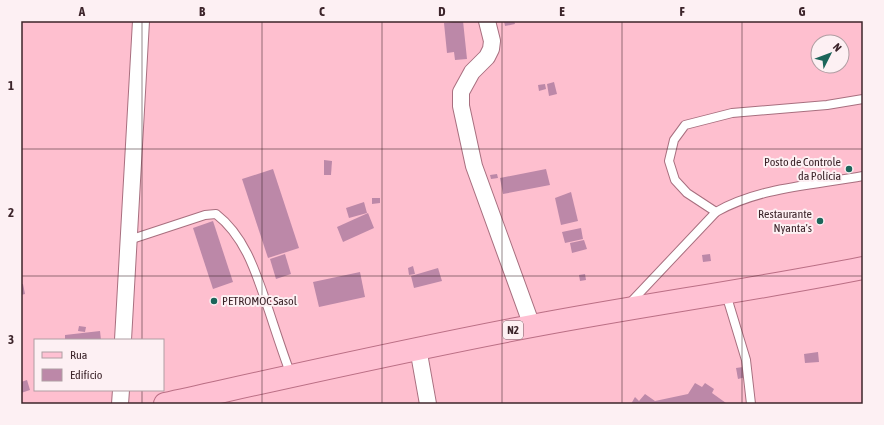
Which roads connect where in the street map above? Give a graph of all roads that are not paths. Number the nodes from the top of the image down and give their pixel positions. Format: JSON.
{"nodes":[{"id":1,"x":141,"y":21,"type":"edge"},
{"id":2,"x":487,"y":21,"type":"edge"},
{"id":3,"x":863,"y":99,"type":"edge"},
{"id":4,"x":863,"y":176,"type":"edge"},
{"id":5,"x":716,"y":212,"type":"junction"},
{"id":6,"x":129,"y":240,"type":"junction"},
{"id":7,"x":863,"y":268,"type":"edge"},
{"id":8,"x":726,"y":293,"type":"junction"},
{"id":9,"x":624,"y":310,"type":"junction"},
{"id":10,"x":532,"y":326,"type":"junction"},
{"id":11,"x":123,"y":339,"type":"edge"},
{"id":12,"x":418,"y":348,"type":"junction"},
{"id":13,"x":291,"y":376,"type":"junction"},
{"id":14,"x":120,"y":391,"type":"edge"},
{"id":15,"x":120,"y":404,"type":"edge"},
{"id":16,"x":165,"y":404,"type":"edge"},
{"id":17,"x":428,"y":404,"type":"edge"},
{"id":18,"x":751,"y":404,"type":"edge"}],
"edges":[{"from":1,"to":6,"type":"street"},
{"from":2,"to":10,"type":"street"},
{"from":3,"to":5,"type":"lane"},
{"from":4,"to":5,"type":"lane"},
{"from":5,"to":9,"type":"lane"},
{"from":6,"to":11,"type":"street"},
{"from":6,"to":13,"type":"lane"},
{"from":7,"to":8,"type":"main road","number":"N2"},
{"from":8,"to":9,"type":"main road","number":"N2"},
{"from":8,"to":18,"type":"lane"},
{"from":9,"to":10,"type":"main road","number":"N2"},
{"from":10,"to":12,"type":"main road","number":"N2"},
{"from":12,"to":13,"type":"main road","number":"N2"},
{"from":12,"to":17,"type":"street"},
{"from":13,"to":16,"type":"main road","number":"N2"},
{"from":14,"to":15,"type":"street"}]}
